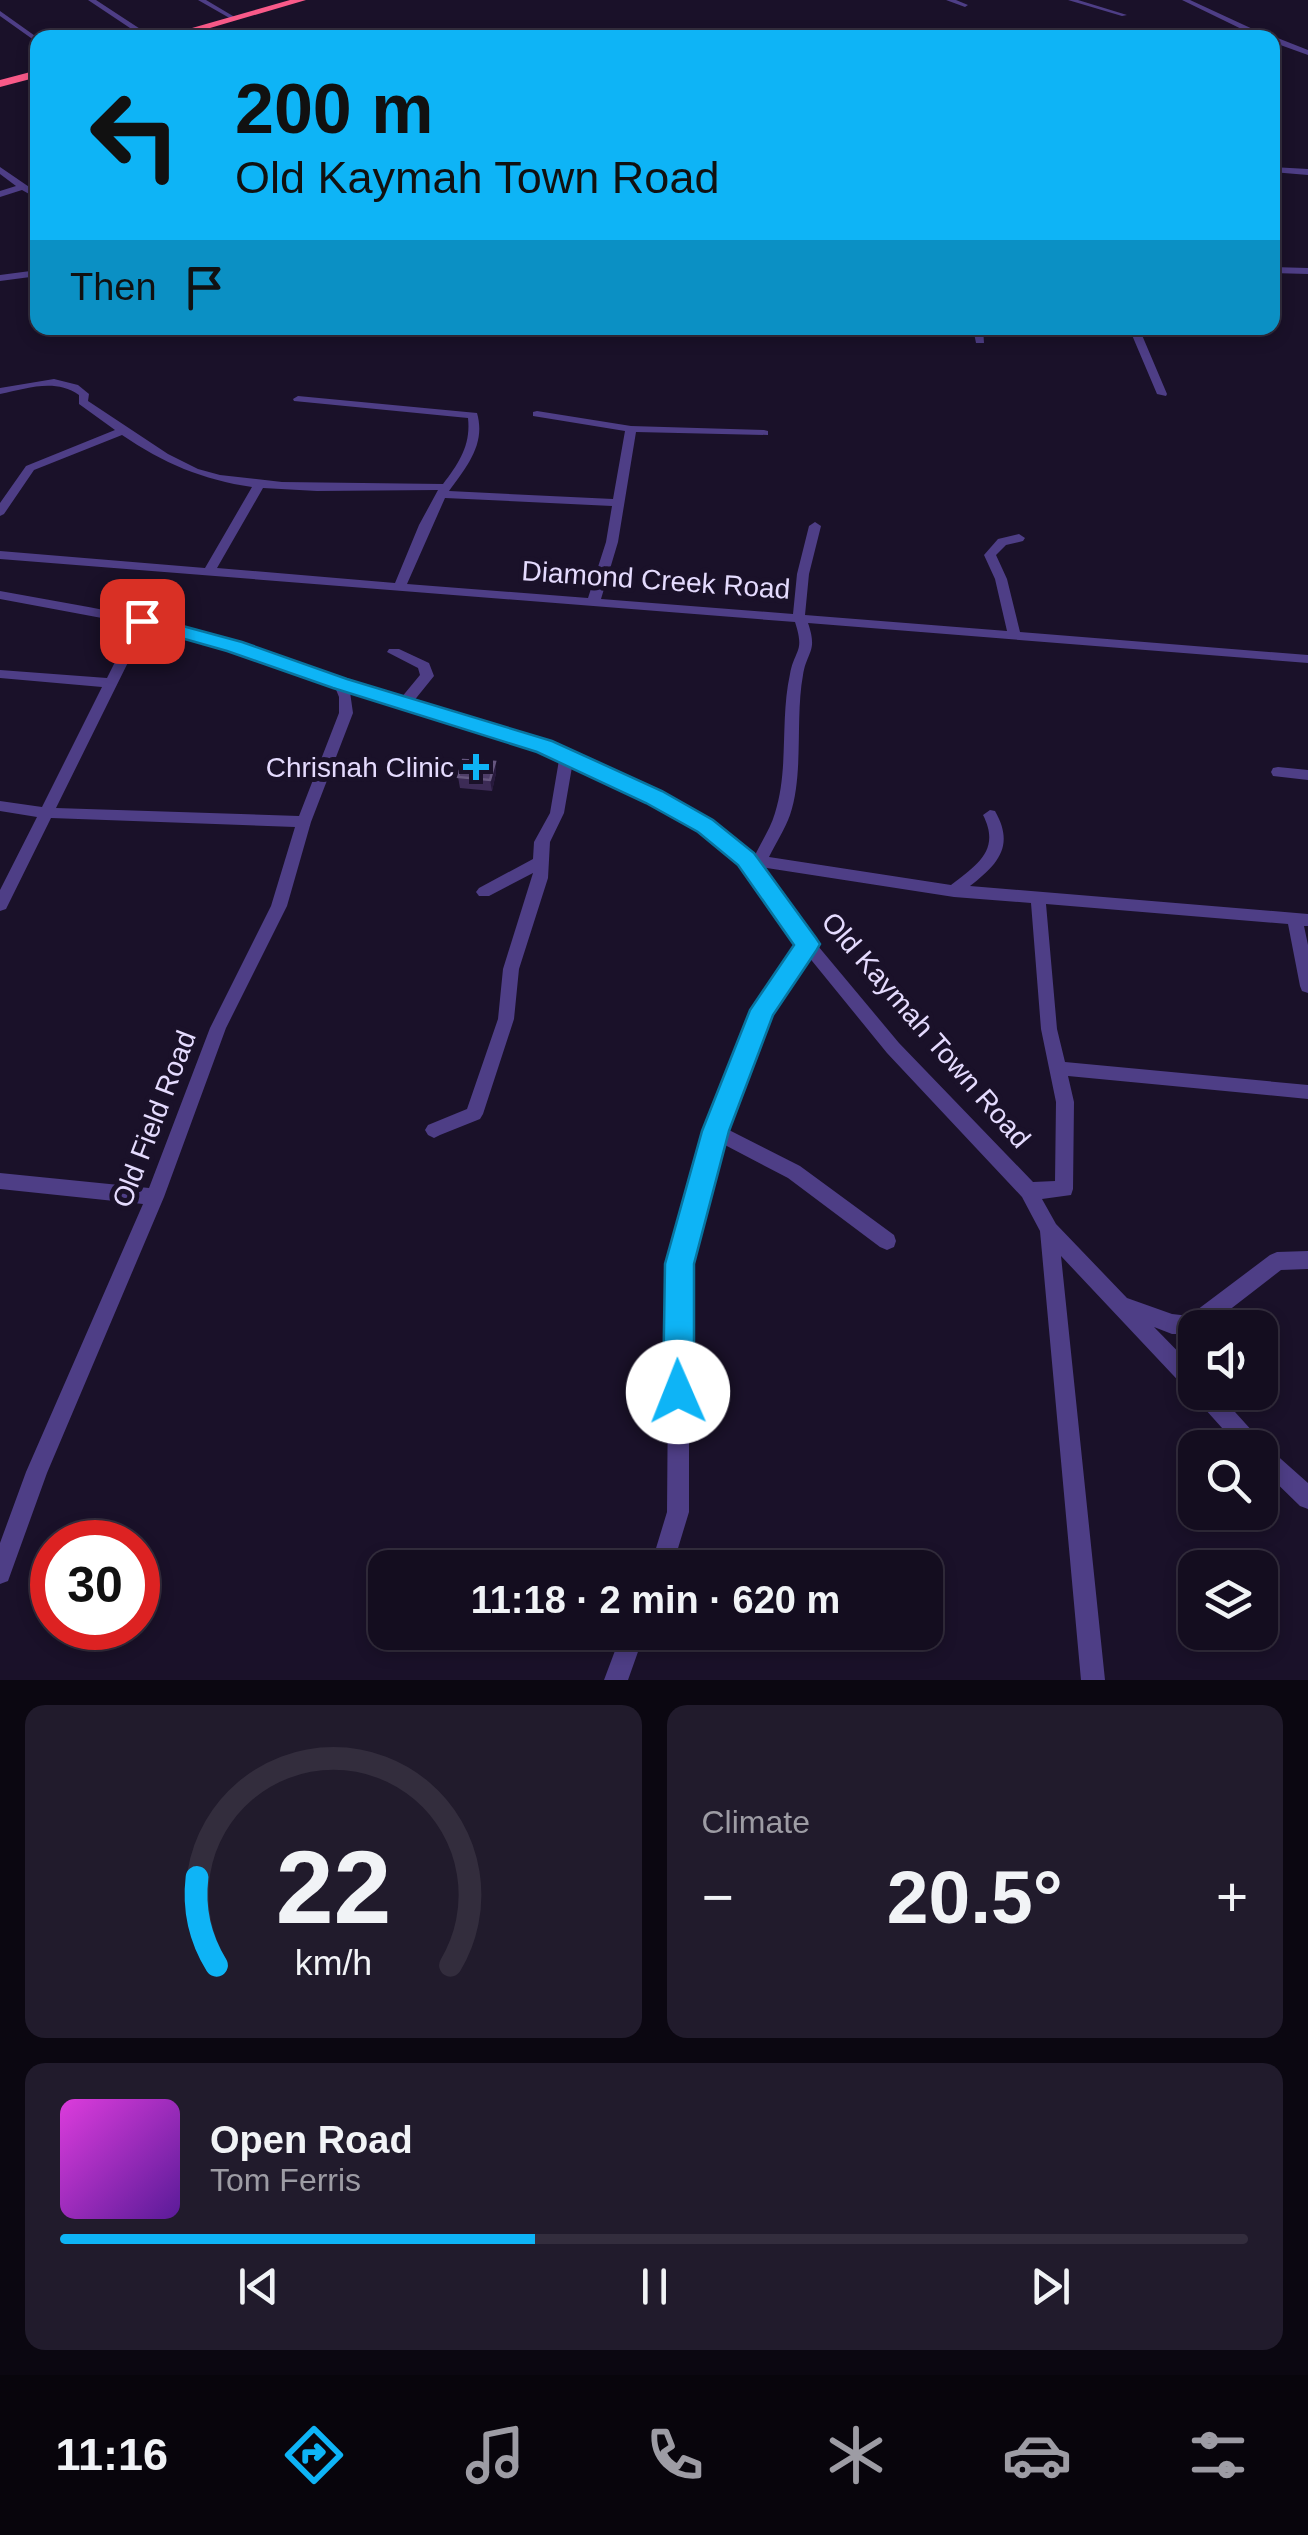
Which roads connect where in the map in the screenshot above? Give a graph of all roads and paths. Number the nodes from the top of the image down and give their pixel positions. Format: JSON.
{"nodes":[{"id":1,"x":90,"y":0,"type":"edge"},
{"id":2,"x":200,"y":0,"type":"edge"},
{"id":3,"x":300,"y":0,"type":"edge"},
{"id":4,"x":949,"y":0,"type":"edge"},
{"id":5,"x":1072,"y":0,"type":"edge"},
{"id":6,"x":1185,"y":0,"type":"edge"},
{"id":7,"x":965,"y":4,"type":"dead end"},
{"id":8,"x":0,"y":13,"type":"edge"},
{"id":9,"x":1124,"y":14,"type":"dead end"},
{"id":10,"x":235,"y":19,"type":"junction"},
{"id":11,"x":138,"y":30,"type":"edge"},
{"id":12,"x":193,"y":30,"type":"edge"},
{"id":13,"x":1252,"y":30,"type":"edge"},
{"id":14,"x":30,"y":35,"type":"edge"},
{"id":15,"x":1280,"y":42,"type":"edge"},
{"id":16,"x":1308,"y":53,"type":"edge"},
{"id":17,"x":30,"y":76,"type":"edge"},
{"id":18,"x":0,"y":84,"type":"edge"},
{"id":19,"x":0,"y":170,"type":"edge"},
{"id":20,"x":1280,"y":170,"type":"edge"},
{"id":21,"x":1308,"y":172,"type":"edge"},
{"id":22,"x":24,"y":186,"type":"junction"},
{"id":23,"x":30,"y":191,"type":"edge"},
{"id":24,"x":0,"y":194,"type":"edge"},
{"id":25,"x":1280,"y":270,"type":"edge"},
{"id":26,"x":1308,"y":271,"type":"edge"},
{"id":27,"x":30,"y":274,"type":"edge"},
{"id":28,"x":0,"y":278,"type":"edge"},
{"id":29,"x":979,"y":335,"type":"edge"},
{"id":30,"x":1137,"y":335,"type":"edge"},
{"id":31,"x":980,"y":341,"type":"dead end"},
{"id":32,"x":0,"y":390,"type":"edge"},
{"id":33,"x":1162,"y":394,"type":"dead end"},
{"id":34,"x":298,"y":400,"type":"dead end"},
{"id":35,"x":538,"y":414,"type":"dead end"},
{"id":36,"x":632,"y":429,"type":"junction"},
{"id":37,"x":121,"y":432,"type":"junction"},
{"id":38,"x":764,"y":433,"type":"dead end"},
{"id":39,"x":260,"y":483,"type":"junction"},
{"id":40,"x":444,"y":490,"type":"junction"},
{"id":41,"x":619,"y":503,"type":"junction"},
{"id":42,"x":0,"y":512,"type":"edge"},
{"id":43,"x":815,"y":526,"type":"dead end"},
{"id":44,"x":1019,"y":538,"type":"dead end"},
{"id":45,"x":0,"y":555,"type":"edge"},
{"id":46,"x":209,"y":570,"type":"junction"},
{"id":47,"x":400,"y":586,"type":"junction"},
{"id":48,"x":0,"y":595,"type":"edge"},
{"id":49,"x":594,"y":600,"type":"junction"},
{"id":50,"x":799,"y":616,"type":"junction"},
{"id":51,"x":142,"y":621,"type":"junction"},
{"id":52,"x":1015,"y":637,"type":"junction"},
{"id":53,"x":394,"y":652,"type":"dead end"},
{"id":54,"x":1308,"y":659,"type":"edge"},
{"id":55,"x":0,"y":674,"type":"edge"},
{"id":56,"x":112,"y":683,"type":"junction"},
{"id":57,"x":340,"y":684,"type":"junction"},
{"id":58,"x":404,"y":703,"type":"junction"},
{"id":59,"x":567,"y":757,"type":"junction"},
{"id":60,"x":1278,"y":772,"type":"dead end"},
{"id":61,"x":1308,"y":775,"type":"edge"},
{"id":62,"x":0,"y":806,"type":"edge"},
{"id":63,"x":48,"y":812,"type":"junction"},
{"id":64,"x":990,"y":815,"type":"dead end"},
{"id":65,"x":304,"y":822,"type":"junction"},
{"id":66,"x":753,"y":860,"type":"junction"},
{"id":67,"x":541,"y":862,"type":"junction"},
{"id":68,"x":954,"y":891,"type":"junction"},
{"id":69,"x":484,"y":892,"type":"dead end"},
{"id":70,"x":1038,"y":898,"type":"junction"},
{"id":71,"x":0,"y":905,"type":"edge"},
{"id":72,"x":1301,"y":919,"type":"edge"},
{"id":73,"x":808,"y":944,"type":"junction"},
{"id":74,"x":1308,"y":986,"type":"edge"},
{"id":75,"x":1056,"y":1068,"type":"junction"},
{"id":76,"x":1308,"y":1092,"type":"edge"},
{"id":77,"x":434,"y":1130,"type":"dead end"},
{"id":78,"x":715,"y":1131,"type":"junction"},
{"id":79,"x":0,"y":1181,"type":"edge"},
{"id":80,"x":1029,"y":1191,"type":"junction"},
{"id":81,"x":155,"y":1197,"type":"junction"},
{"id":82,"x":1048,"y":1230,"type":"junction"},
{"id":83,"x":888,"y":1241,"type":"dead end"},
{"id":84,"x":1308,"y":1260,"type":"edge"},
{"id":85,"x":1120,"y":1304,"type":"junction"},
{"id":86,"x":1178,"y":1366,"type":"edge"},
{"id":87,"x":1220,"y":1410,"type":"edge"},
{"id":88,"x":1239,"y":1430,"type":"edge"},
{"id":89,"x":1278,"y":1469,"type":"edge"},
{"id":90,"x":1308,"y":1498,"type":"edge"},
{"id":91,"x":666,"y":1550,"type":"edge"},
{"id":92,"x":0,"y":1572,"type":"edge"},
{"id":93,"x":627,"y":1650,"type":"edge"},
{"id":94,"x":616,"y":1680,"type":"edge"},
{"id":95,"x":1093,"y":1680,"type":"edge"}],
"edges":[{"from":1,"to":11,"type":"street"},
{"from":2,"to":10,"type":"street"},
{"from":3,"to":10,"type":"highway"},
{"from":4,"to":7,"type":"street"},
{"from":5,"to":9,"type":"street"},
{"from":6,"to":13,"type":"street"},
{"from":8,"to":14,"type":"street"},
{"from":10,"to":12,"type":"highway"},
{"from":15,"to":16,"type":"street"},
{"from":17,"to":18,"type":"highway"},
{"from":19,"to":22,"type":"street"},
{"from":20,"to":21,"type":"street"},
{"from":22,"to":23,"type":"street"},
{"from":22,"to":24,"type":"street"},
{"from":25,"to":26,"type":"street"},
{"from":27,"to":28,"type":"street"},
{"from":29,"to":31,"type":"street"},
{"from":30,"to":33,"type":"street"},
{"from":32,"to":37,"type":"street"},
{"from":34,"to":40,"type":"street"},
{"from":35,"to":36,"type":"street"},
{"from":36,"to":38,"type":"street"},
{"from":36,"to":41,"type":"street"},
{"from":37,"to":39,"type":"street"},
{"from":37,"to":42,"type":"street"},
{"from":39,"to":40,"type":"street"},
{"from":39,"to":46,"type":"street"},
{"from":40,"to":41,"type":"street"},
{"from":40,"to":47,"type":"street"},
{"from":41,"to":49,"type":"street"},
{"from":43,"to":50,"type":"street"},
{"from":44,"to":52,"type":"street"},
{"from":45,"to":46,"type":"street","name":"Diamond Creek Road"},
{"from":46,"to":47,"type":"street","name":"Diamond Creek Road"},
{"from":47,"to":49,"type":"street","name":"Diamond Creek Road"},
{"from":48,"to":51,"type":"street","name":"Old Kaymah Town Road"},
{"from":49,"to":50,"type":"street","name":"Diamond Creek Road"},
{"from":50,"to":52,"type":"street","name":"Diamond Creek Road"},
{"from":50,"to":66,"type":"street"},
{"from":51,"to":56,"type":"street"},
{"from":51,"to":57,"type":"street","name":"Old Kaymah Town Road"},
{"from":52,"to":54,"type":"street","name":"Diamond Creek Road"},
{"from":53,"to":58,"type":"street"},
{"from":55,"to":56,"type":"street"},
{"from":56,"to":63,"type":"street"},
{"from":57,"to":58,"type":"street","name":"Old Kaymah Town Road"},
{"from":57,"to":65,"type":"street","name":"Old Field Road"},
{"from":58,"to":59,"type":"street","name":"Old Kaymah Town Road"},
{"from":59,"to":66,"type":"street","name":"Old Kaymah Town Road"},
{"from":59,"to":67,"type":"street"},
{"from":60,"to":61,"type":"street"},
{"from":62,"to":63,"type":"street"},
{"from":63,"to":65,"type":"street"},
{"from":63,"to":71,"type":"street"},
{"from":64,"to":68,"type":"street"},
{"from":65,"to":81,"type":"street","name":"Old Field Road"},
{"from":66,"to":68,"type":"street"},
{"from":66,"to":73,"type":"street","name":"Old Kaymah Town Road"},
{"from":67,"to":69,"type":"street"},
{"from":67,"to":77,"type":"street"},
{"from":68,"to":70,"type":"street"},
{"from":70,"to":72,"type":"street"},
{"from":70,"to":75,"type":"street"},
{"from":72,"to":74,"type":"street"},
{"from":73,"to":78,"type":"street"},
{"from":73,"to":80,"type":"street","name":"Old Kaymah Town Road"},
{"from":75,"to":76,"type":"street"},
{"from":75,"to":80,"type":"street"},
{"from":78,"to":83,"type":"street"},
{"from":78,"to":91,"type":"street"},
{"from":79,"to":81,"type":"street"},
{"from":80,"to":82,"type":"street","name":"Old Kaymah Town Road"},
{"from":81,"to":92,"type":"street","name":"Old Field Road"},
{"from":82,"to":85,"type":"street","name":"Old Kaymah Town Road"},
{"from":82,"to":95,"type":"street"},
{"from":84,"to":85,"type":"street"},
{"from":85,"to":86,"type":"street","name":"Old Kaymah Town Road"},
{"from":87,"to":88,"type":"street"},
{"from":89,"to":90,"type":"street"},
{"from":93,"to":94,"type":"street"}]}
